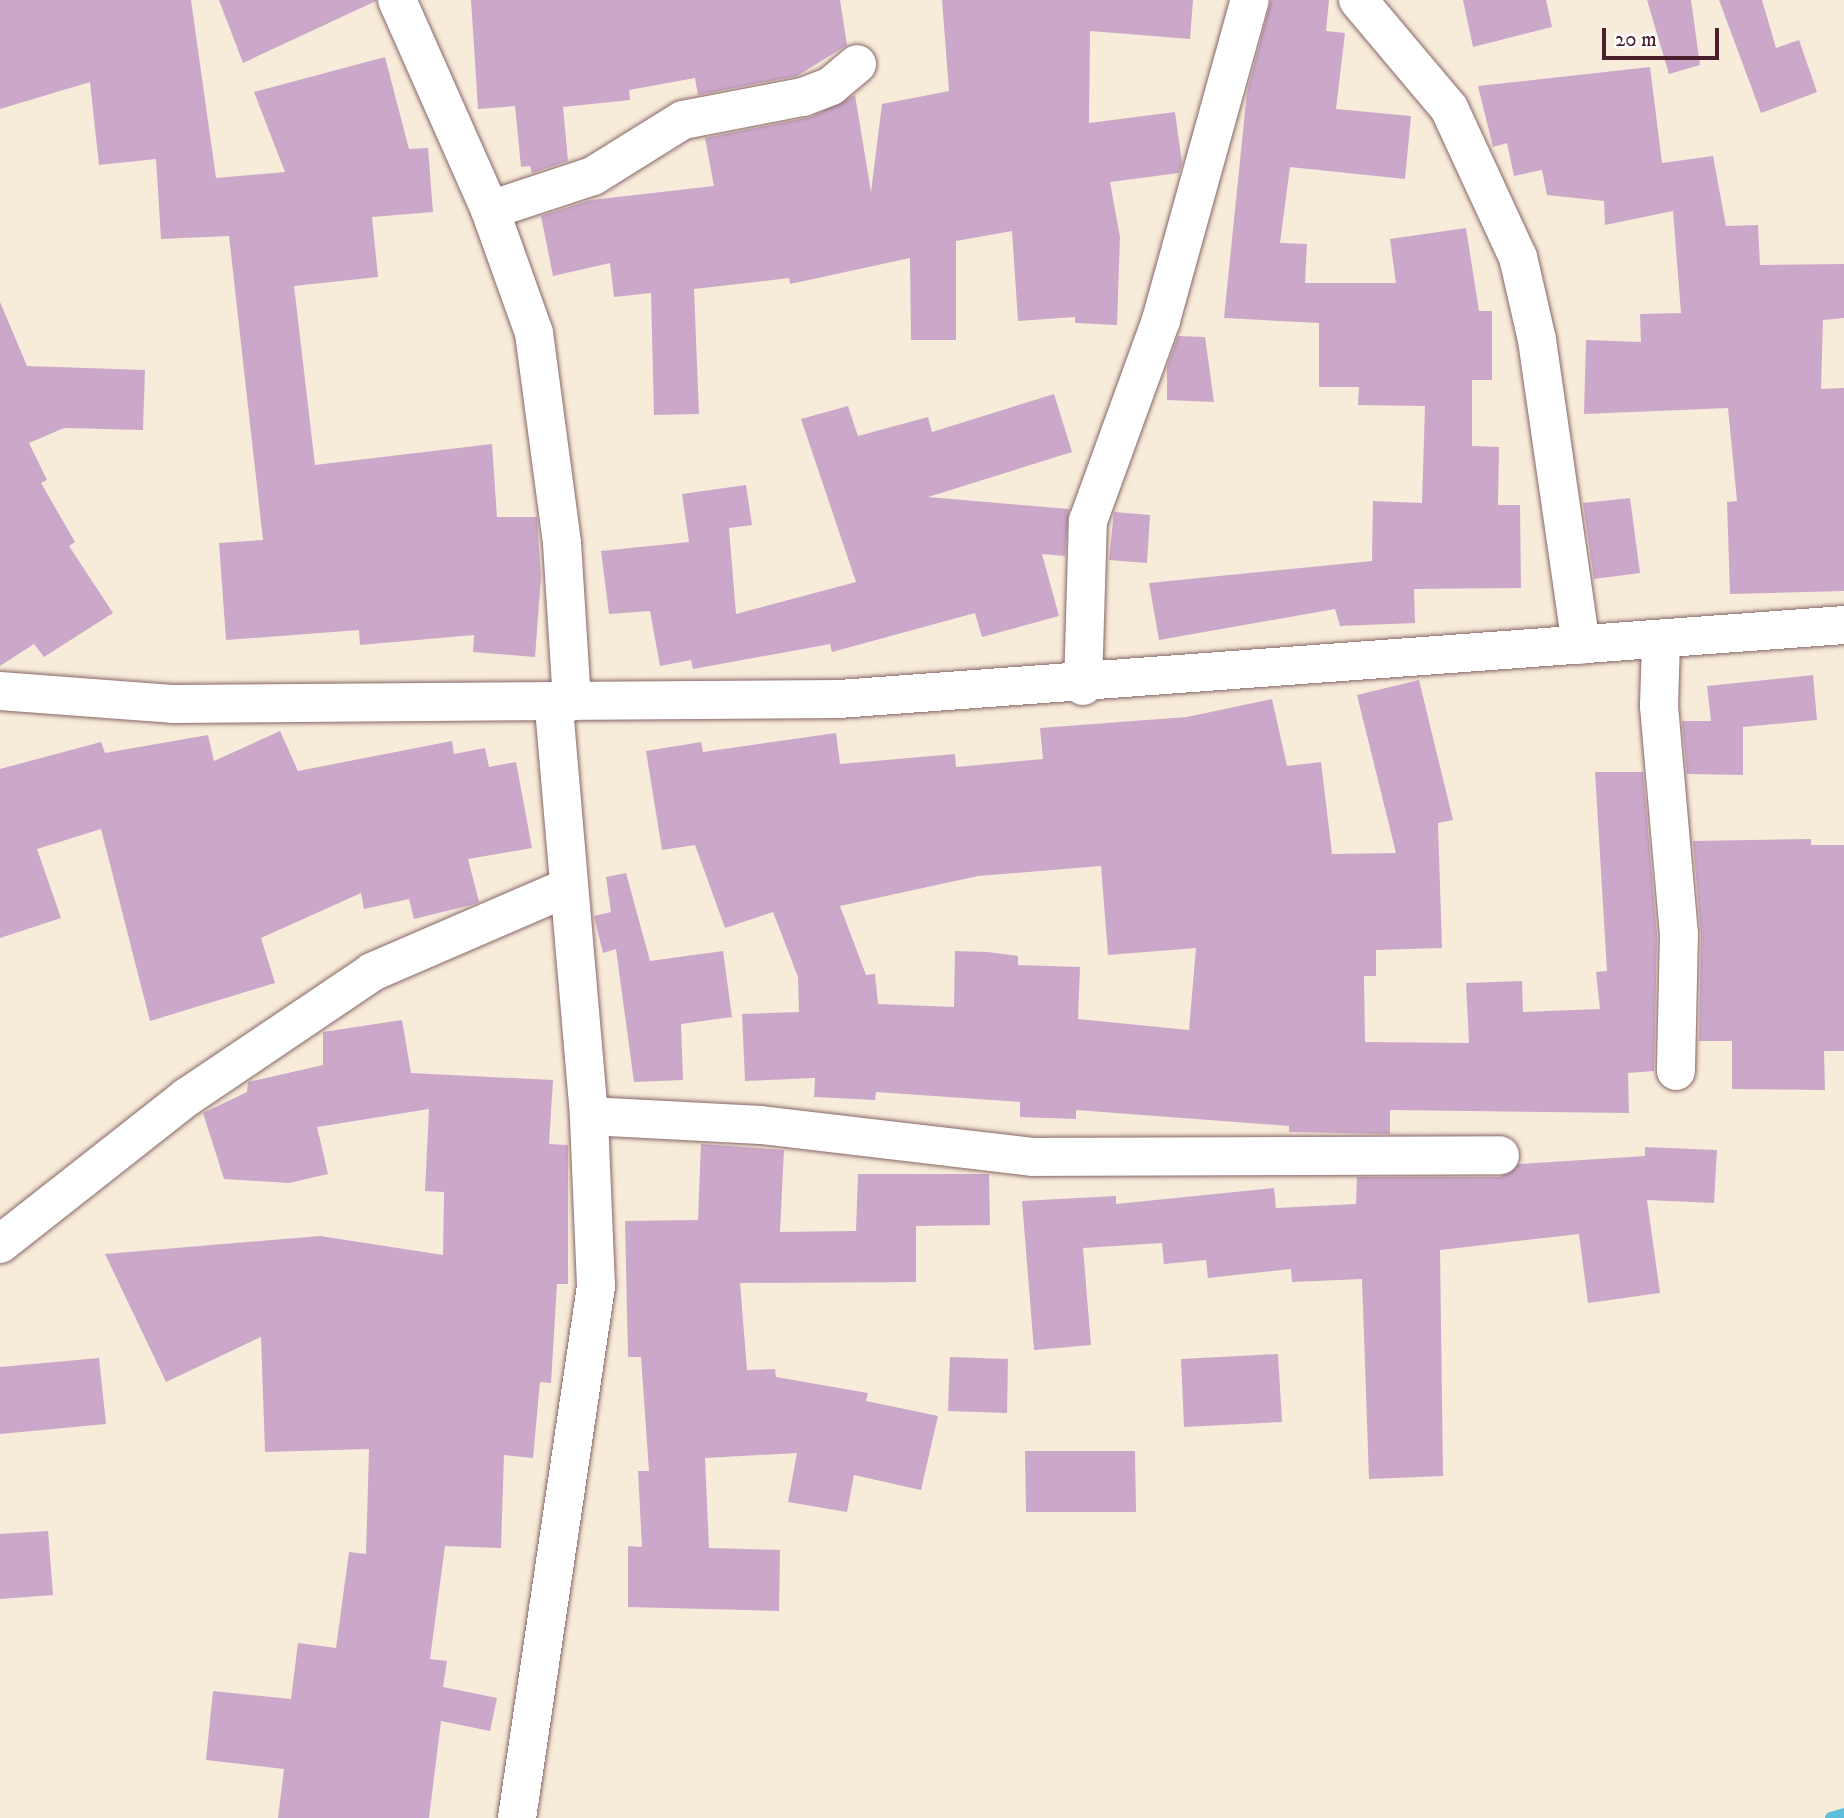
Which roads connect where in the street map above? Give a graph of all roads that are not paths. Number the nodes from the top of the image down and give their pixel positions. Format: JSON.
{"nodes":[{"id":1,"x":397,"y":0,"type":"edge"},
{"id":2,"x":1250,"y":0,"type":"edge"},
{"id":3,"x":1358,"y":0,"type":"edge"},
{"id":4,"x":858,"y":64,"type":"dead end"},
{"id":5,"x":490,"y":210,"type":"junction"},
{"id":6,"x":1844,"y":625,"type":"edge"},
{"id":7,"x":1661,"y":642,"type":"junction"},
{"id":8,"x":1581,"y":645,"type":"junction"},
{"id":9,"x":1083,"y":686,"type":"junction"},
{"id":10,"x":0,"y":691,"type":"edge"},
{"id":11,"x":563,"y":704,"type":"junction"},
{"id":12,"x":568,"y":887,"type":"junction"},
{"id":13,"x":1676,"y":1071,"type":"dead end"},
{"id":14,"x":589,"y":1116,"type":"junction"},
{"id":15,"x":1500,"y":1155,"type":"dead end"},
{"id":16,"x":0,"y":1244,"type":"edge"},
{"id":17,"x":517,"y":1818,"type":"edge"}],
"edges":[{"from":1,"to":5,"type":"street"},
{"from":2,"to":9,"type":"street"},
{"from":3,"to":8,"type":"street"},
{"from":4,"to":5,"type":"street"},
{"from":5,"to":11,"type":"street"},
{"from":6,"to":7,"type":"street"},
{"from":7,"to":8,"type":"street"},
{"from":7,"to":13,"type":"street"},
{"from":8,"to":9,"type":"street"},
{"from":9,"to":11,"type":"street"},
{"from":10,"to":11,"type":"street"},
{"from":11,"to":12,"type":"street"},
{"from":12,"to":14,"type":"street"},
{"from":12,"to":16,"type":"street"},
{"from":14,"to":15,"type":"street"},
{"from":14,"to":17,"type":"street"}]}
